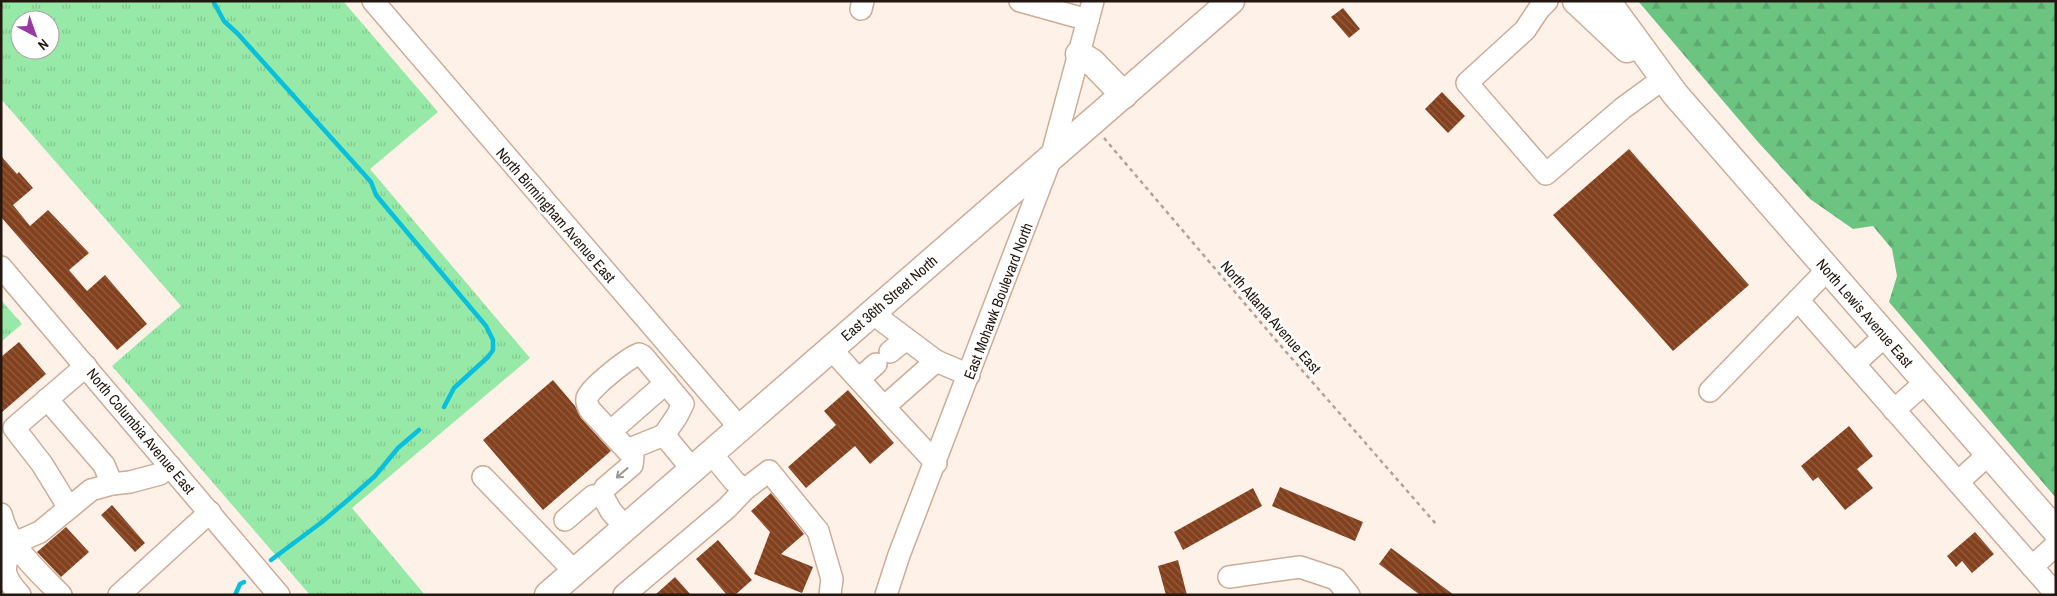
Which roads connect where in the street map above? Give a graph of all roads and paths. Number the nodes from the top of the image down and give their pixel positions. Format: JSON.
{"nodes":[{"id":1,"x":373,"y":1,"type":"edge"},
{"id":2,"x":1020,"y":1,"type":"edge"},
{"id":3,"x":1231,"y":1,"type":"edge"},
{"id":4,"x":1547,"y":1,"type":"edge"},
{"id":5,"x":1576,"y":1,"type":"edge"},
{"id":6,"x":1607,"y":1,"type":"edge"},
{"id":7,"x":1091,"y":10,"type":"edge"},
{"id":8,"x":1079,"y":54,"type":"junction"},
{"id":9,"x":1667,"y":88,"type":"junction"},
{"id":10,"x":1124,"y":95,"type":"junction"},
{"id":11,"x":1092,"y":123,"type":"junction"},
{"id":12,"x":1051,"y":158,"type":"junction"},
{"id":13,"x":1,"y":267,"type":"edge"},
{"id":14,"x":1827,"y":270,"type":"junction"},
{"id":15,"x":1798,"y":300,"type":"junction"},
{"id":16,"x":872,"y":313,"type":"junction"},
{"id":17,"x":1885,"y":336,"type":"junction"},
{"id":18,"x":831,"y":349,"type":"junction"},
{"id":19,"x":891,"y":352,"type":"junction"},
{"id":20,"x":680,"y":359,"type":"junction"},
{"id":21,"x":936,"y":361,"type":"junction"},
{"id":22,"x":1854,"y":364,"type":"junction"},
{"id":23,"x":86,"y":366,"type":"junction"},
{"id":24,"x":969,"y":375,"type":"junction"},
{"id":25,"x":663,"y":379,"type":"junction"},
{"id":26,"x":859,"y":379,"type":"junction"},
{"id":27,"x":1926,"y":382,"type":"junction"},
{"id":28,"x":1710,"y":390,"type":"dead end"},
{"id":29,"x":47,"y":399,"type":"junction"},
{"id":30,"x":884,"y":407,"type":"junction"},
{"id":31,"x":1894,"y":410,"type":"junction"},
{"id":32,"x":740,"y":428,"type":"junction"},
{"id":33,"x":610,"y":432,"type":"junction"},
{"id":34,"x":664,"y":434,"type":"junction"},
{"id":35,"x":627,"y":450,"type":"junction"},
{"id":36,"x":1989,"y":454,"type":"junction"},
{"id":37,"x":702,"y":461,"type":"junction"},
{"id":38,"x":936,"y":463,"type":"junction"},
{"id":39,"x":170,"y":466,"type":"junction"},
{"id":40,"x":483,"y":477,"type":"dead end"},
{"id":41,"x":1958,"y":482,"type":"junction"},
{"id":42,"x":112,"y":484,"type":"junction"},
{"id":43,"x":744,"y":490,"type":"junction"},
{"id":44,"x":602,"y":495,"type":"junction"},
{"id":45,"x":69,"y":508,"type":"junction"},
{"id":46,"x":210,"y":512,"type":"junction"},
{"id":47,"x":1,"y":514,"type":"edge"},
{"id":48,"x":565,"y":520,"type":"dead end"},
{"id":49,"x":1436,"y":524,"type":"dead end"},
{"id":50,"x":625,"y":527,"type":"junction"},
{"id":51,"x":2056,"y":531,"type":"edge"},
{"id":52,"x":2056,"y":545,"type":"edge"},
{"id":53,"x":6,"y":552,"type":"edge"},
{"id":54,"x":2032,"y":567,"type":"junction"},
{"id":55,"x":574,"y":572,"type":"junction"},
{"id":56,"x":1229,"y":577,"type":"dead end"},
{"id":57,"x":2056,"y":594,"type":"edge"},
{"id":58,"x":20,"y":595,"type":"edge"},
{"id":59,"x":62,"y":595,"type":"edge"},
{"id":60,"x":119,"y":595,"type":"edge"},
{"id":61,"x":279,"y":595,"type":"edge"},
{"id":62,"x":548,"y":595,"type":"edge"},
{"id":63,"x":624,"y":595,"type":"edge"},
{"id":64,"x":830,"y":595,"type":"edge"},
{"id":65,"x":886,"y":595,"type":"edge"},
{"id":66,"x":1349,"y":595,"type":"edge"}],
"edges":[{"from":1,"to":20,"type":"street","name":"North Birmingham Avenue East"},
{"from":2,"to":7,"type":"street"},
{"from":3,"to":10,"type":"main road","name":"East 36th Street North"},
{"from":4,"to":9,"type":"street"},
{"from":5,"to":9,"type":"main road","name":"North Lewis Avenue East"},
{"from":6,"to":9,"type":"main road","name":"North Lewis Avenue East"},
{"from":7,"to":8,"type":"street","name":"East Mohawk Boulevard North"},
{"from":8,"to":10,"type":"main road"},
{"from":8,"to":12,"type":"street","name":"East Mohawk Boulevard North"},
{"from":9,"to":14,"type":"main road","name":"North Lewis Avenue East"},
{"from":10,"to":11,"type":"main road","name":"East 36th Street North"},
{"from":11,"to":12,"type":"main road","name":"East 36th Street North"},
{"from":11,"to":49,"type":"path","name":"North Atlanta Avenue East"},
{"from":12,"to":16,"type":"main road","name":"East 36th Street North"},
{"from":12,"to":24,"type":"street","name":"East Mohawk Boulevard North"},
{"from":13,"to":23,"type":"street","name":"North Columbia Avenue East"},
{"from":14,"to":15,"type":"street"},
{"from":14,"to":17,"type":"main road","name":"North Lewis Avenue East"},
{"from":15,"to":22,"type":"street"},
{"from":15,"to":28,"type":"street"},
{"from":16,"to":18,"type":"main road","name":"East 36th Street North"},
{"from":16,"to":19,"type":"street"},
{"from":17,"to":22,"type":"street"},
{"from":17,"to":27,"type":"main road","name":"North Lewis Avenue East"},
{"from":18,"to":26,"type":"street"},
{"from":18,"to":32,"type":"main road","name":"East 36th Street North"},
{"from":19,"to":21,"type":"street"},
{"from":19,"to":26,"type":"street"},
{"from":20,"to":25,"type":"street"},
{"from":20,"to":32,"type":"street","name":"North Birmingham Avenue East"},
{"from":21,"to":24,"type":"street"},
{"from":21,"to":30,"type":"street"},
{"from":22,"to":31,"type":"street"},
{"from":23,"to":29,"type":"street"},
{"from":23,"to":39,"type":"street","name":"North Columbia Avenue East"},
{"from":24,"to":38,"type":"street","name":"East Mohawk Boulevard North"},
{"from":25,"to":33,"type":"street"},
{"from":25,"to":33,"type":"street"},
{"from":25,"to":34,"type":"street"},
{"from":26,"to":30,"type":"street"},
{"from":27,"to":31,"type":"street"},
{"from":27,"to":36,"type":"main road","name":"North Lewis Avenue East"},
{"from":29,"to":42,"type":"street"},
{"from":29,"to":45,"type":"street"},
{"from":30,"to":38,"type":"street"},
{"from":31,"to":41,"type":"street"},
{"from":32,"to":37,"type":"main road","name":"East 36th Street North"},
{"from":33,"to":35,"type":"street"},
{"from":34,"to":35,"type":"street"},
{"from":34,"to":37,"type":"street"},
{"from":35,"to":44,"type":"street","one_way":true},
{"from":36,"to":41,"type":"street"},
{"from":36,"to":51,"type":"main road","name":"North Lewis Avenue East"},
{"from":37,"to":43,"type":"street"},
{"from":37,"to":50,"type":"main road","name":"East 36th Street North"},
{"from":38,"to":65,"type":"street","name":"East Mohawk Boulevard North"},
{"from":39,"to":42,"type":"street"},
{"from":39,"to":46,"type":"street","name":"North Columbia Avenue East"},
{"from":40,"to":55,"type":"street"},
{"from":41,"to":54,"type":"street"},
{"from":42,"to":45,"type":"street"},
{"from":43,"to":63,"type":"street"},
{"from":43,"to":64,"type":"street"},
{"from":44,"to":48,"type":"street"},
{"from":44,"to":50,"type":"street"},
{"from":45,"to":53,"type":"street"},
{"from":46,"to":60,"type":"street"},
{"from":46,"to":61,"type":"street","name":"North Columbia Avenue East"},
{"from":47,"to":53,"type":"street"},
{"from":50,"to":55,"type":"main road","name":"East 36th Street North"},
{"from":52,"to":54,"type":"street"},
{"from":53,"to":58,"type":"street"},
{"from":53,"to":59,"type":"street"},
{"from":54,"to":57,"type":"street"},
{"from":55,"to":62,"type":"main road","name":"East 36th Street North"},
{"from":56,"to":66,"type":"street"}]}
